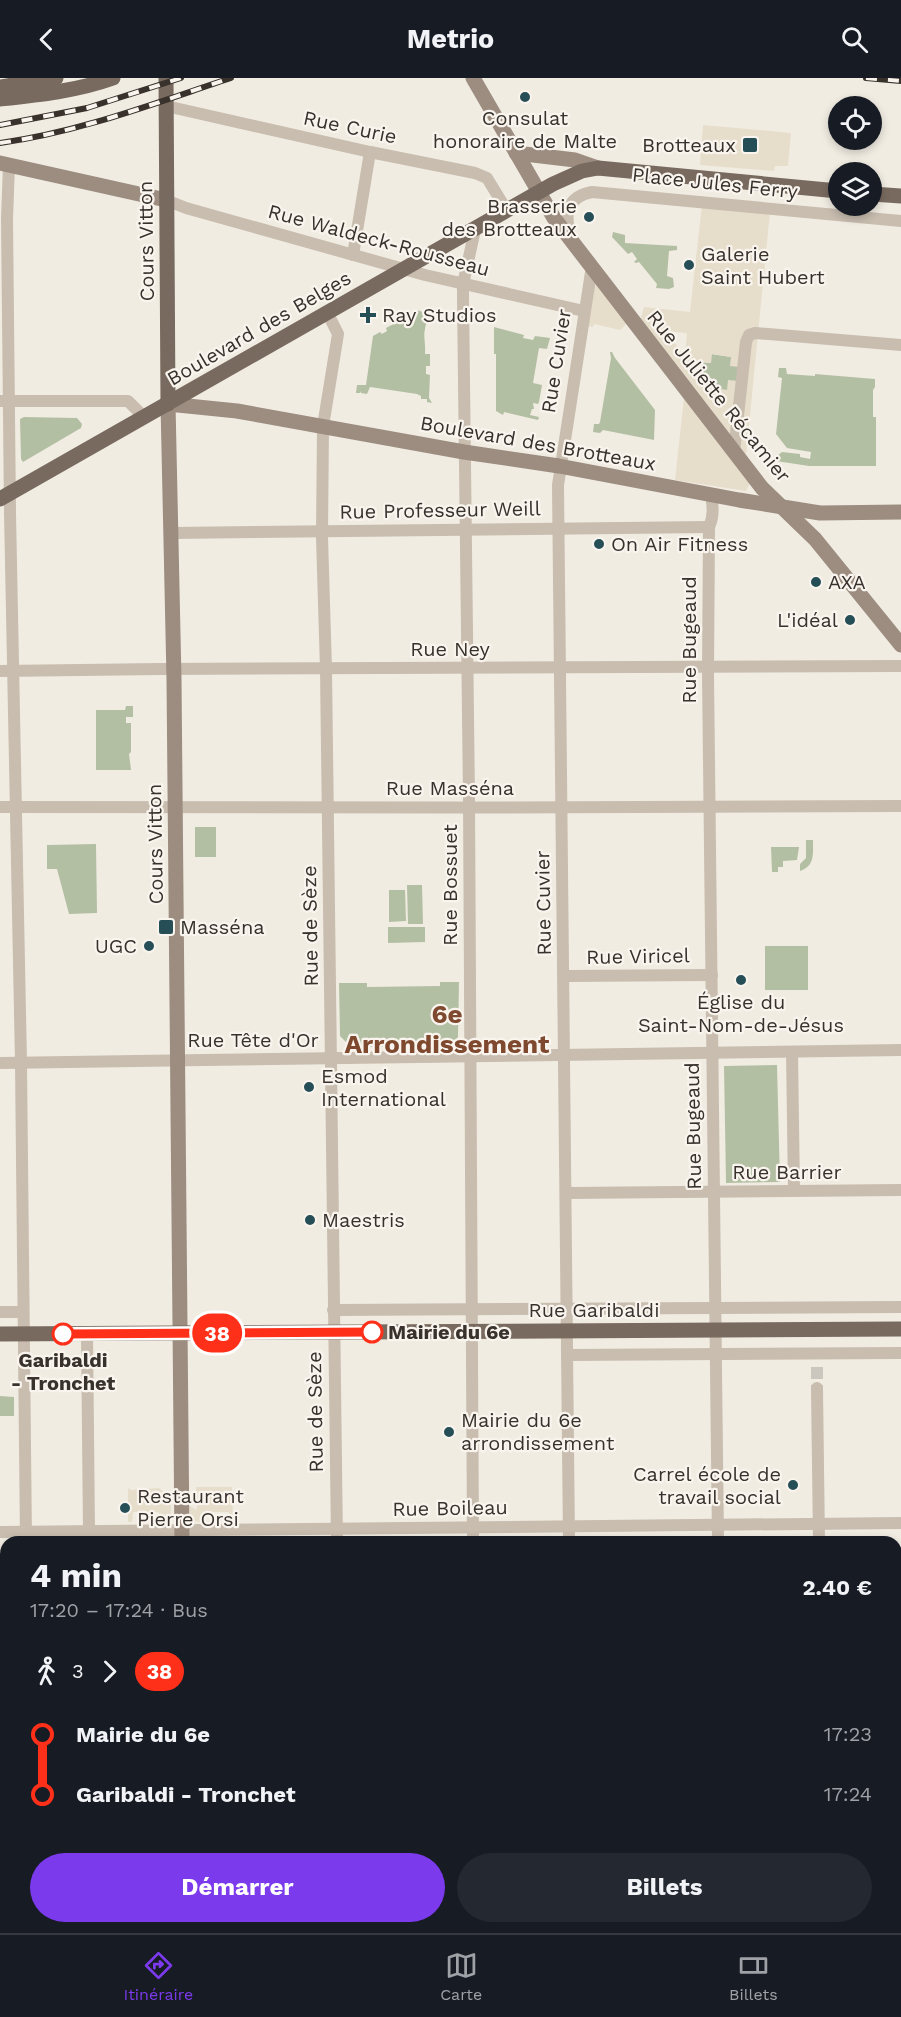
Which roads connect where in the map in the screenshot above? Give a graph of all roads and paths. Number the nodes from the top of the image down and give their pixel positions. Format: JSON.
{"nodes":[{"id":1,"x":56,"y":78,"type":"edge"},
{"id":2,"x":113,"y":78,"type":"edge"},
{"id":3,"x":166,"y":78,"type":"edge"},
{"id":4,"x":473,"y":78,"type":"edge"},
{"id":5,"x":0,"y":87,"type":"edge"},
{"id":6,"x":0,"y":99,"type":"edge"},
{"id":7,"x":166,"y":106,"type":"junction"},
{"id":8,"x":370,"y":152,"type":"junction"},
{"id":9,"x":516,"y":153,"type":"junction"},
{"id":10,"x":4,"y":164,"type":"edge"},
{"id":11,"x":598,"y":168,"type":"junction"},
{"id":12,"x":828,"y":190,"type":"edge"},
{"id":13,"x":539,"y":192,"type":"junction"},
{"id":14,"x":882,"y":195,"type":"edge"},
{"id":15,"x":901,"y":196,"type":"edge"},
{"id":16,"x":166,"y":200,"type":"junction"},
{"id":17,"x":507,"y":212,"type":"junction"},
{"id":18,"x":901,"y":221,"type":"edge"},
{"id":19,"x":475,"y":230,"type":"junction"},
{"id":20,"x":574,"y":243,"type":"junction"},
{"id":21,"x":353,"y":255,"type":"junction"},
{"id":22,"x":592,"y":266,"type":"junction"},
{"id":23,"x":405,"y":269,"type":"junction"},
{"id":24,"x":463,"y":284,"type":"junction"},
{"id":25,"x":584,"y":311,"type":"junction"},
{"id":26,"x":328,"y":314,"type":"junction"},
{"id":27,"x":901,"y":345,"type":"edge"},
{"id":28,"x":5,"y":400,"type":"edge"},
{"id":29,"x":168,"y":404,"type":"junction"},
{"id":30,"x":144,"y":417,"type":"junction"},
{"id":31,"x":322,"y":426,"type":"junction"},
{"id":32,"x":464,"y":452,"type":"junction"},
{"id":33,"x":734,"y":452,"type":"junction"},
{"id":34,"x":559,"y":466,"type":"junction"},
{"id":35,"x":711,"y":495,"type":"junction"},
{"id":36,"x":5,"y":496,"type":"edge"},
{"id":37,"x":782,"y":506,"type":"junction"},
{"id":38,"x":901,"y":512,"type":"edge"},
{"id":39,"x":709,"y":527,"type":"junction"},
{"id":40,"x":558,"y":528,"type":"junction"},
{"id":41,"x":465,"y":529,"type":"junction"},
{"id":42,"x":322,"y":531,"type":"junction"},
{"id":43,"x":171,"y":532,"type":"junction"},
{"id":44,"x":901,"y":645,"type":"edge"},
{"id":45,"x":901,"y":666,"type":"edge"},
{"id":46,"x":708,"y":667,"type":"junction"},
{"id":47,"x":174,"y":668,"type":"junction"},
{"id":48,"x":467,"y":668,"type":"junction"},
{"id":49,"x":561,"y":668,"type":"junction"},
{"id":50,"x":326,"y":669,"type":"junction"},
{"id":51,"x":0,"y":671,"type":"edge"},
{"id":52,"x":15,"y":671,"type":"junction"},
{"id":53,"x":901,"y":806,"type":"edge"},
{"id":54,"x":0,"y":807,"type":"edge"},
{"id":55,"x":15,"y":807,"type":"junction"},
{"id":56,"x":469,"y":807,"type":"junction"},
{"id":57,"x":561,"y":807,"type":"junction"},
{"id":58,"x":710,"y":807,"type":"junction"},
{"id":59,"x":175,"y":809,"type":"junction"},
{"id":60,"x":328,"y":809,"type":"junction"},
{"id":61,"x":712,"y":975,"type":"junction"},
{"id":62,"x":564,"y":976,"type":"junction"},
{"id":63,"x":901,"y":1050,"type":"edge"},
{"id":64,"x":792,"y":1052,"type":"junction"},
{"id":65,"x":712,"y":1053,"type":"junction"},
{"id":66,"x":564,"y":1055,"type":"junction"},
{"id":67,"x":470,"y":1057,"type":"junction"},
{"id":68,"x":178,"y":1060,"type":"junction"},
{"id":69,"x":331,"y":1060,"type":"junction"},
{"id":70,"x":0,"y":1063,"type":"edge"},
{"id":71,"x":21,"y":1063,"type":"junction"},
{"id":72,"x":901,"y":1190,"type":"edge"},
{"id":73,"x":794,"y":1191,"type":"junction"},
{"id":74,"x":566,"y":1192,"type":"junction"},
{"id":75,"x":713,"y":1192,"type":"junction"},
{"id":76,"x":901,"y":1308,"type":"edge"},
{"id":77,"x":714,"y":1309,"type":"junction"},
{"id":78,"x":333,"y":1310,"type":"junction"},
{"id":79,"x":472,"y":1310,"type":"junction"},
{"id":80,"x":567,"y":1310,"type":"junction"},
{"id":81,"x":0,"y":1312,"type":"edge"},
{"id":82,"x":23,"y":1312,"type":"junction"},
{"id":83,"x":901,"y":1329,"type":"edge"},
{"id":84,"x":714,"y":1330,"type":"junction"},
{"id":85,"x":567,"y":1331,"type":"junction"},
{"id":86,"x":472,"y":1332,"type":"junction"},
{"id":87,"x":180,"y":1333,"type":"junction"},
{"id":88,"x":334,"y":1333,"type":"junction"},
{"id":89,"x":0,"y":1334,"type":"edge"},
{"id":90,"x":23,"y":1334,"type":"junction"},
{"id":91,"x":87,"y":1334,"type":"junction"},
{"id":92,"x":715,"y":1353,"type":"junction"},
{"id":93,"x":901,"y":1353,"type":"edge"},
{"id":94,"x":817,"y":1354,"type":"junction"},
{"id":95,"x":567,"y":1355,"type":"junction"},
{"id":96,"x":817,"y":1367,"type":"tunnel mouth"},
{"id":97,"x":818,"y":1388,"type":"tunnel mouth"},
{"id":98,"x":901,"y":1523,"type":"edge"},
{"id":99,"x":569,"y":1525,"type":"junction"},
{"id":100,"x":819,"y":1525,"type":"junction"},
{"id":101,"x":718,"y":1526,"type":"junction"},
{"id":102,"x":473,"y":1527,"type":"junction"},
{"id":103,"x":89,"y":1531,"type":"junction"},
{"id":104,"x":0,"y":1532,"type":"edge"},
{"id":105,"x":21,"y":1536,"type":"edge"},
{"id":106,"x":26,"y":1536,"type":"edge"},
{"id":107,"x":36,"y":1536,"type":"edge"},
{"id":108,"x":182,"y":1536,"type":"edge"},
{"id":109,"x":337,"y":1536,"type":"edge"},
{"id":110,"x":473,"y":1536,"type":"edge"},
{"id":111,"x":569,"y":1536,"type":"edge"},
{"id":112,"x":718,"y":1536,"type":"edge"},
{"id":113,"x":819,"y":1536,"type":"edge"}],
"edges":[{"from":1,"to":5,"type":"main road"},
{"from":2,"to":6,"type":"main road"},
{"from":3,"to":7,"type":"main road","name":"Cours Vitton"},
{"from":4,"to":9,"type":"main road","name":"Rue Juliette Récamier"},
{"from":7,"to":8,"type":"street","name":"Rue Curie"},
{"from":7,"to":16,"type":"main road","name":"Cours Vitton"},
{"from":8,"to":17,"type":"street","name":"Rue Curie"},
{"from":8,"to":21,"type":"street"},
{"from":9,"to":11,"type":"main road","name":"Place Jules Ferry"},
{"from":9,"to":13,"type":"main road","name":"Rue Juliette Récamier"},
{"from":10,"to":16,"type":"main road"},
{"from":10,"to":28,"type":"street"},
{"from":11,"to":12,"type":"main road","name":"Place Jules Ferry"},
{"from":11,"to":13,"type":"main road","name":"Place Jules Ferry"},
{"from":13,"to":17,"type":"main road","name":"Boulevard des Belges"},
{"from":13,"to":20,"type":"main road","name":"Rue Juliette Récamier"},
{"from":14,"to":15,"type":"main road"},
{"from":16,"to":21,"type":"street","name":"Rue Waldeck-Rousseau"},
{"from":16,"to":29,"type":"main road","name":"Cours Vitton"},
{"from":17,"to":19,"type":"main road","name":"Boulevard des Belges"},
{"from":18,"to":20,"type":"street","name":"Place Jules Ferry"},
{"from":19,"to":23,"type":"main road","name":"Boulevard des Belges"},
{"from":19,"to":24,"type":"street","name":"Rue Bossuet"},
{"from":20,"to":22,"type":"main road","name":"Rue Juliette Récamier"},
{"from":21,"to":23,"type":"street","name":"Rue Waldeck-Rousseau"},
{"from":22,"to":25,"type":"street","name":"Rue Cuvier"},
{"from":22,"to":33,"type":"main road","name":"Rue Juliette Récamier"},
{"from":23,"to":24,"type":"street","name":"Rue Waldeck-Rousseau"},
{"from":23,"to":26,"type":"main road","name":"Boulevard des Belges"},
{"from":24,"to":25,"type":"street","name":"Rue Waldeck-Rousseau"},
{"from":24,"to":32,"type":"street","name":"Rue Bossuet"},
{"from":25,"to":34,"type":"street","name":"Rue Cuvier"},
{"from":26,"to":29,"type":"main road","name":"Boulevard des Belges"},
{"from":26,"to":31,"type":"street","name":"Rue de Sèze"},
{"from":27,"to":33,"type":"street"},
{"from":28,"to":30,"type":"street"},
{"from":28,"to":36,"type":"street"},
{"from":29,"to":30,"type":"main road","name":"Boulevard des Belges"},
{"from":29,"to":31,"type":"main road","name":"Boulevard des Brotteaux"},
{"from":29,"to":43,"type":"main road","name":"Cours Vitton"},
{"from":30,"to":36,"type":"main road","name":"Boulevard des Belges"},
{"from":31,"to":32,"type":"main road","name":"Boulevard des Brotteaux"},
{"from":31,"to":42,"type":"street","name":"Rue de Sèze"},
{"from":32,"to":34,"type":"main road","name":"Boulevard des Brotteaux"},
{"from":32,"to":41,"type":"street","name":"Rue Bossuet"},
{"from":33,"to":37,"type":"main road","name":"Rue Juliette Récamier"},
{"from":34,"to":35,"type":"main road","name":"Boulevard des Brotteaux"},
{"from":34,"to":40,"type":"street","name":"Rue Cuvier"},
{"from":35,"to":37,"type":"main road","name":"Boulevard des Brotteaux"},
{"from":35,"to":39,"type":"street","name":"Rue Bugeaud"},
{"from":36,"to":52,"type":"street"},
{"from":37,"to":38,"type":"main road","name":"Boulevard des Brotteaux"},
{"from":37,"to":44,"type":"main road","name":"Rue Juliette Récamier"},
{"from":39,"to":40,"type":"street","name":"Rue Professeur Weill"},
{"from":39,"to":46,"type":"street","name":"Rue Bugeaud"},
{"from":40,"to":41,"type":"street","name":"Rue Professeur Weill"},
{"from":40,"to":49,"type":"street","name":"Rue Cuvier"},
{"from":41,"to":42,"type":"street","name":"Rue Professeur Weill"},
{"from":41,"to":48,"type":"street","name":"Rue Bossuet"},
{"from":42,"to":43,"type":"street","name":"Rue Professeur Weill"},
{"from":42,"to":50,"type":"street","name":"Rue de Sèze"},
{"from":43,"to":47,"type":"main road","name":"Cours Vitton"},
{"from":45,"to":46,"type":"street","name":"Rue Ney"},
{"from":46,"to":49,"type":"street","name":"Rue Ney"},
{"from":46,"to":58,"type":"street","name":"Rue Bugeaud"},
{"from":47,"to":50,"type":"street","name":"Rue Ney"},
{"from":47,"to":52,"type":"street","name":"Rue Ney"},
{"from":47,"to":59,"type":"main road","name":"Cours Vitton"},
{"from":48,"to":49,"type":"street","name":"Rue Ney"},
{"from":48,"to":50,"type":"street","name":"Rue Ney"},
{"from":48,"to":56,"type":"street","name":"Rue Bossuet"},
{"from":49,"to":57,"type":"street","name":"Rue Cuvier"},
{"from":50,"to":60,"type":"street","name":"Rue de Sèze"},
{"from":51,"to":52,"type":"street","name":"Rue Ney"},
{"from":52,"to":55,"type":"street"},
{"from":53,"to":58,"type":"street","name":"Rue Masséna"},
{"from":54,"to":55,"type":"street","name":"Rue Masséna"},
{"from":55,"to":59,"type":"street","name":"Rue Masséna"},
{"from":55,"to":71,"type":"street"},
{"from":56,"to":57,"type":"street","name":"Rue Masséna"},
{"from":56,"to":60,"type":"street","name":"Rue Masséna"},
{"from":56,"to":67,"type":"street","name":"Rue Bossuet"},
{"from":57,"to":58,"type":"street","name":"Rue Masséna"},
{"from":57,"to":62,"type":"street","name":"Rue Cuvier"},
{"from":58,"to":61,"type":"street","name":"Rue Bugeaud"},
{"from":59,"to":60,"type":"street","name":"Rue Masséna"},
{"from":59,"to":68,"type":"main road","name":"Cours Vitton"},
{"from":60,"to":69,"type":"street","name":"Rue de Sèze"},
{"from":61,"to":62,"type":"street","name":"Rue Viricel"},
{"from":61,"to":65,"type":"street","name":"Rue Bugeaud"},
{"from":62,"to":66,"type":"street","name":"Rue Cuvier"},
{"from":63,"to":64,"type":"street","name":"Rue Tête d'Or"},
{"from":64,"to":65,"type":"street","name":"Rue Tête d'Or"},
{"from":64,"to":73,"type":"street"},
{"from":65,"to":66,"type":"street","name":"Rue Tête d'Or"},
{"from":65,"to":75,"type":"street","name":"Rue Bugeaud"},
{"from":66,"to":67,"type":"street","name":"Rue Tête d'Or"},
{"from":66,"to":74,"type":"street","name":"Rue Cuvier"},
{"from":67,"to":69,"type":"street","name":"Rue Tête d'Or"},
{"from":67,"to":79,"type":"street","name":"Rue Bossuet"},
{"from":68,"to":69,"type":"street","name":"Rue Tête d'Or"},
{"from":68,"to":71,"type":"street","name":"Rue Tête d'Or"},
{"from":68,"to":87,"type":"main road","name":"Cours Vitton"},
{"from":69,"to":78,"type":"street","name":"Rue de Sèze"},
{"from":70,"to":71,"type":"street","name":"Rue Tête d'Or"},
{"from":71,"to":82,"type":"street"},
{"from":72,"to":73,"type":"street","name":"Rue Barrier"},
{"from":73,"to":75,"type":"street","name":"Rue Barrier"},
{"from":74,"to":75,"type":"street","name":"Rue Barrier"},
{"from":74,"to":80,"type":"street","name":"Rue Cuvier"},
{"from":75,"to":77,"type":"street","name":"Rue Bugeaud"},
{"from":76,"to":77,"type":"street","name":"Rue Garibaldi"},
{"from":77,"to":80,"type":"street","name":"Rue Garibaldi"},
{"from":77,"to":84,"type":"street","name":"Rue Bugeaud"},
{"from":78,"to":79,"type":"street","name":"Rue Garibaldi"},
{"from":78,"to":88,"type":"street","name":"Rue de Sèze"},
{"from":79,"to":80,"type":"street","name":"Rue Garibaldi"},
{"from":79,"to":86,"type":"street","name":"Rue Bossuet"},
{"from":80,"to":85,"type":"street","name":"Rue Cuvier"},
{"from":81,"to":82,"type":"street"},
{"from":82,"to":90,"type":"street"},
{"from":83,"to":84,"type":"main road","name":"Rue Garibaldi"},
{"from":84,"to":85,"type":"main road","name":"Rue Garibaldi"},
{"from":84,"to":92,"type":"street","name":"Rue Bugeaud"},
{"from":85,"to":86,"type":"main road","name":"Rue Garibaldi"},
{"from":85,"to":95,"type":"street","name":"Rue Cuvier"},
{"from":86,"to":88,"type":"main road","name":"Rue Garibaldi"},
{"from":86,"to":102,"type":"street","name":"Rue Bossuet"},
{"from":87,"to":88,"type":"main road","name":"Rue Garibaldi"},
{"from":87,"to":91,"type":"main road","name":"Rue Garibaldi"},
{"from":87,"to":108,"type":"main road","name":"Cours Vitton"},
{"from":88,"to":109,"type":"street","name":"Rue de Sèze"},
{"from":89,"to":90,"type":"main road","name":"Rue Garibaldi"},
{"from":90,"to":91,"type":"main road","name":"Rue Garibaldi"},
{"from":90,"to":106,"type":"street"},
{"from":91,"to":103,"type":"street"},
{"from":92,"to":94,"type":"street"},
{"from":92,"to":95,"type":"street"},
{"from":92,"to":101,"type":"street","name":"Rue Bugeaud"},
{"from":93,"to":94,"type":"street"},
{"from":94,"to":96,"type":"street"},
{"from":95,"to":99,"type":"street","name":"Rue Cuvier"},
{"from":97,"to":100,"type":"street"},
{"from":98,"to":100,"type":"street","name":"Rue Boileau"},
{"from":99,"to":101,"type":"street","name":"Rue Boileau"},
{"from":99,"to":102,"type":"street","name":"Rue Boileau"},
{"from":99,"to":111,"type":"street","name":"Rue Cuvier"},
{"from":100,"to":101,"type":"street","name":"Rue Boileau"},
{"from":100,"to":113,"type":"street"},
{"from":101,"to":112,"type":"street","name":"Rue Bugeaud"},
{"from":102,"to":109,"type":"street","name":"Rue Boileau"},
{"from":102,"to":110,"type":"street","name":"Rue Bossuet"},
{"from":103,"to":107,"type":"street","name":"Rue Boileau"},
{"from":103,"to":108,"type":"street","name":"Rue Boileau"},
{"from":104,"to":105,"type":"street","name":"Rue Boileau"},
{"from":108,"to":109,"type":"street","name":"Rue Boileau"}]}
